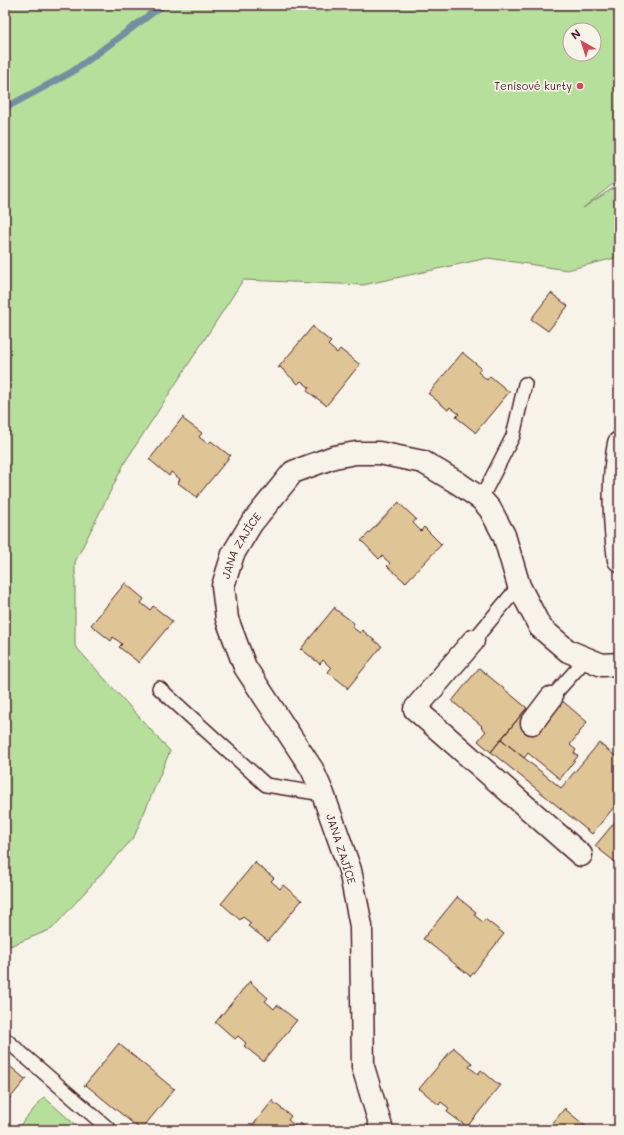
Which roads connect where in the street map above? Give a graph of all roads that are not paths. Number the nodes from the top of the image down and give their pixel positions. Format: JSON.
{"nodes":[{"id":1,"x":525,"y":384,"type":"dead end"},
{"id":2,"x":619,"y":443,"type":"edge"},
{"id":3,"x":481,"y":499,"type":"junction"},
{"id":4,"x":619,"y":560,"type":"edge"},
{"id":5,"x":519,"y":586,"type":"junction"},
{"id":6,"x":473,"y":640,"type":"joint"},
{"id":7,"x":586,"y":659,"type":"junction"},
{"id":8,"x":619,"y":664,"type":"edge"},
{"id":9,"x":159,"y":688,"type":"dead end"},
{"id":10,"x":551,"y":698,"type":"joint"},
{"id":11,"x":532,"y":723,"type":"dead end"},
{"id":12,"x":323,"y":794,"type":"junction"},
{"id":13,"x":581,"y":855,"type":"dead end"},
{"id":14,"x":5,"y":1039,"type":"edge"},
{"id":15,"x":110,"y":1130,"type":"edge"},
{"id":16,"x":382,"y":1130,"type":"edge"}],
"edges":[{"from":1,"to":3,"type":"lane"},
{"from":2,"to":4,"type":"street"},
{"from":3,"to":5,"type":"street","name":"JANA ZAJÍCE"},
{"from":3,"to":12,"type":"street","name":"JANA ZAJÍCE"},
{"from":5,"to":6,"type":"lane"},
{"from":5,"to":7,"type":"street","name":"JANA ZAJÍCE"},
{"from":6,"to":13,"type":"street"},
{"from":7,"to":8,"type":"street","name":"JANA ZAJÍCE"},
{"from":7,"to":10,"type":"lane"},
{"from":9,"to":12,"type":"lane"},
{"from":10,"to":11,"type":"street"},
{"from":12,"to":16,"type":"street","name":"JANA ZAJÍCE"},
{"from":14,"to":15,"type":"lane"}]}
